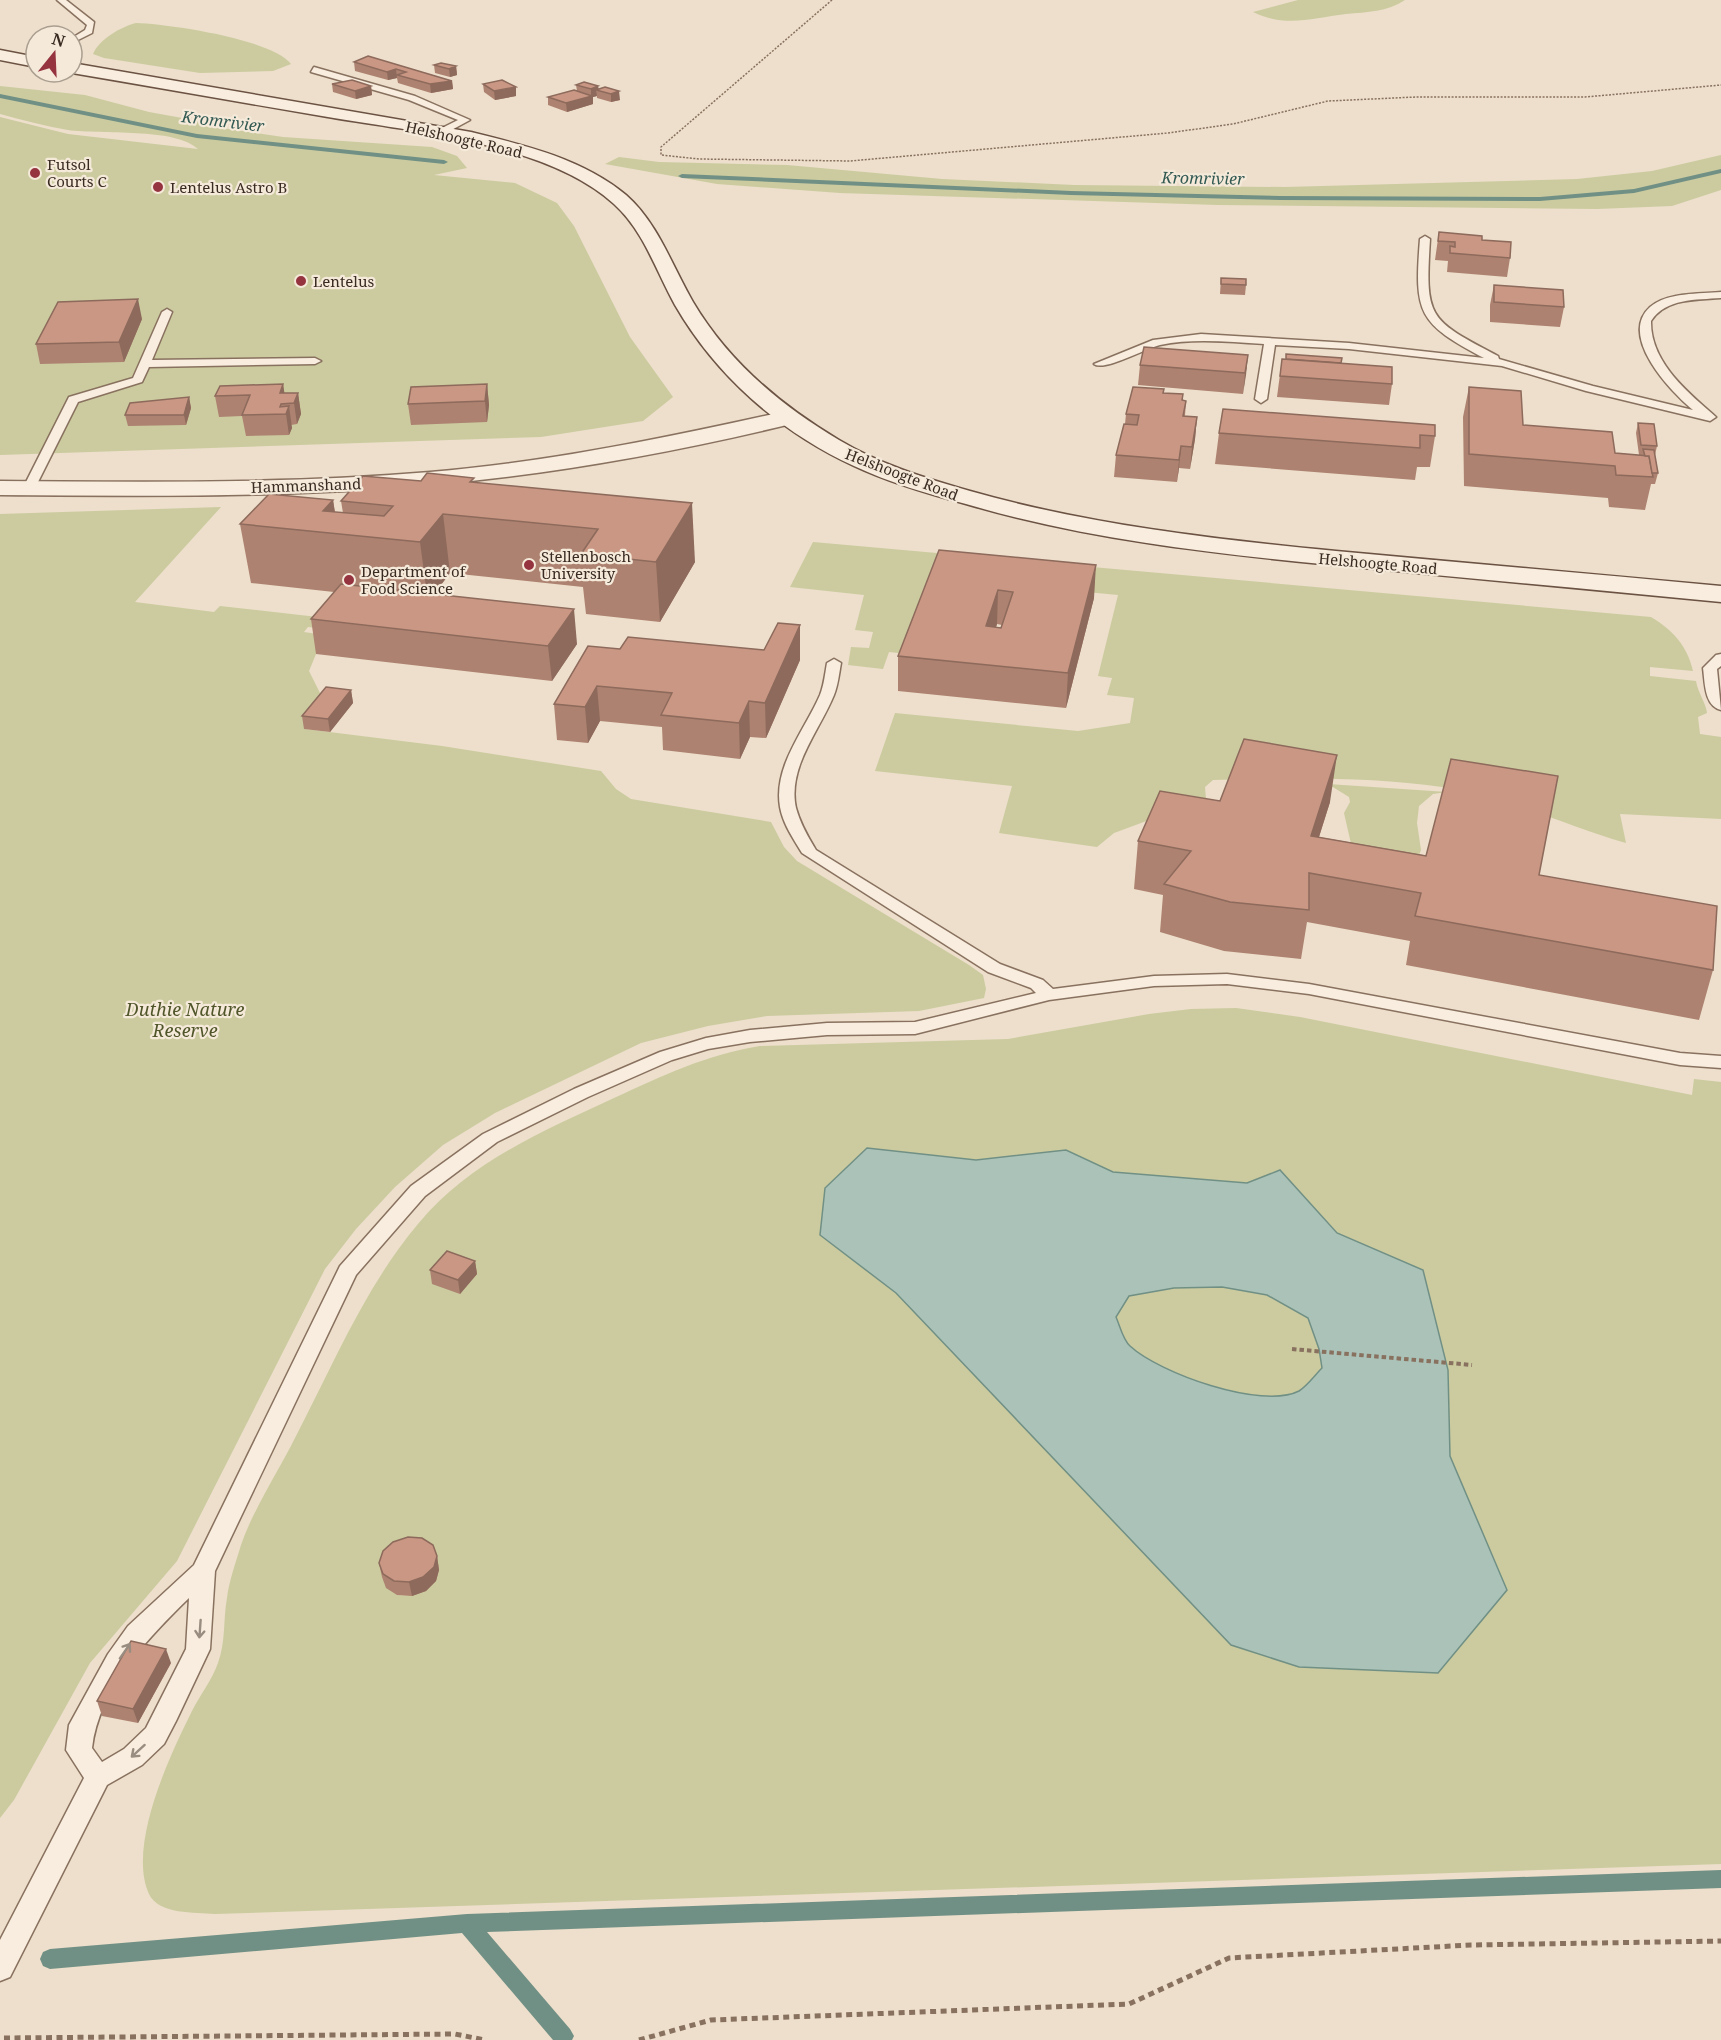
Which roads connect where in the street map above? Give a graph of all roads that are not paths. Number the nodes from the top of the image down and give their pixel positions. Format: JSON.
{"nodes":[{"id":1,"x":61,"y":0,"type":"edge"},
{"id":2,"x":84,"y":34,"type":"edge"},
{"id":3,"x":0,"y":55,"type":"edge"},
{"id":4,"x":24,"y":57,"type":"edge"},
{"id":5,"x":84,"y":70,"type":"edge"},
{"id":6,"x":314,"y":70,"type":"dead end"},
{"id":7,"x":443,"y":131,"type":"junction"},
{"id":8,"x":1425,"y":239,"type":"dead end"},
{"id":9,"x":1721,"y":295,"type":"edge"},
{"id":10,"x":167,"y":312,"type":"dead end"},
{"id":11,"x":1270,"y":341,"type":"junction"},
{"id":12,"x":315,"y":361,"type":"dead end"},
{"id":13,"x":1503,"y":363,"type":"junction"},
{"id":14,"x":145,"y":364,"type":"junction"},
{"id":15,"x":1100,"y":364,"type":"dead end"},
{"id":16,"x":1261,"y":399,"type":"dead end"},
{"id":17,"x":787,"y":418,"type":"junction"},
{"id":18,"x":1716,"y":418,"type":"edge"},
{"id":19,"x":0,"y":488,"type":"edge"},
{"id":20,"x":30,"y":488,"type":"junction"},
{"id":21,"x":1720,"y":597,"type":"edge"},
{"id":22,"x":1721,"y":658,"type":"edge"},
{"id":23,"x":834,"y":663,"type":"dead end"},
{"id":24,"x":1721,"y":706,"type":"edge"},
{"id":25,"x":1049,"y":995,"type":"junction"},
{"id":26,"x":1721,"y":1062,"type":"edge"},
{"id":27,"x":203,"y":1571,"type":"junction"},
{"id":28,"x":98,"y":1777,"type":"junction"},
{"id":29,"x":0,"y":1968,"type":"edge"}],
"edges":[{"from":1,"to":2,"type":"lane"},
{"from":3,"to":4,"type":"main road"},
{"from":5,"to":7,"type":"main road","name":"Helshoogte Road"},
{"from":6,"to":7,"type":"lane"},
{"from":7,"to":17,"type":"main road","name":"Helshoogte Road"},
{"from":8,"to":13,"type":"lane"},
{"from":9,"to":18,"type":"lane"},
{"from":10,"to":14,"type":"lane"},
{"from":11,"to":13,"type":"lane"},
{"from":11,"to":15,"type":"lane"},
{"from":11,"to":16,"type":"lane"},
{"from":12,"to":14,"type":"lane"},
{"from":13,"to":18,"type":"lane"},
{"from":14,"to":20,"type":"lane"},
{"from":17,"to":20,"type":"main road","name":"Hammanshand"},
{"from":17,"to":21,"type":"main road","name":"Helshoogte Road"},
{"from":19,"to":20,"type":"main road","name":"Hammanshand"},
{"from":22,"to":24,"type":"lane"},
{"from":23,"to":25,"type":"lane"},
{"from":25,"to":26,"type":"lane"},
{"from":25,"to":27,"type":"lane"},
{"from":27,"to":28,"type":"lane","one_way":true},
{"from":28,"to":27,"type":"lane","one_way":true},
{"from":28,"to":29,"type":"lane"}]}
